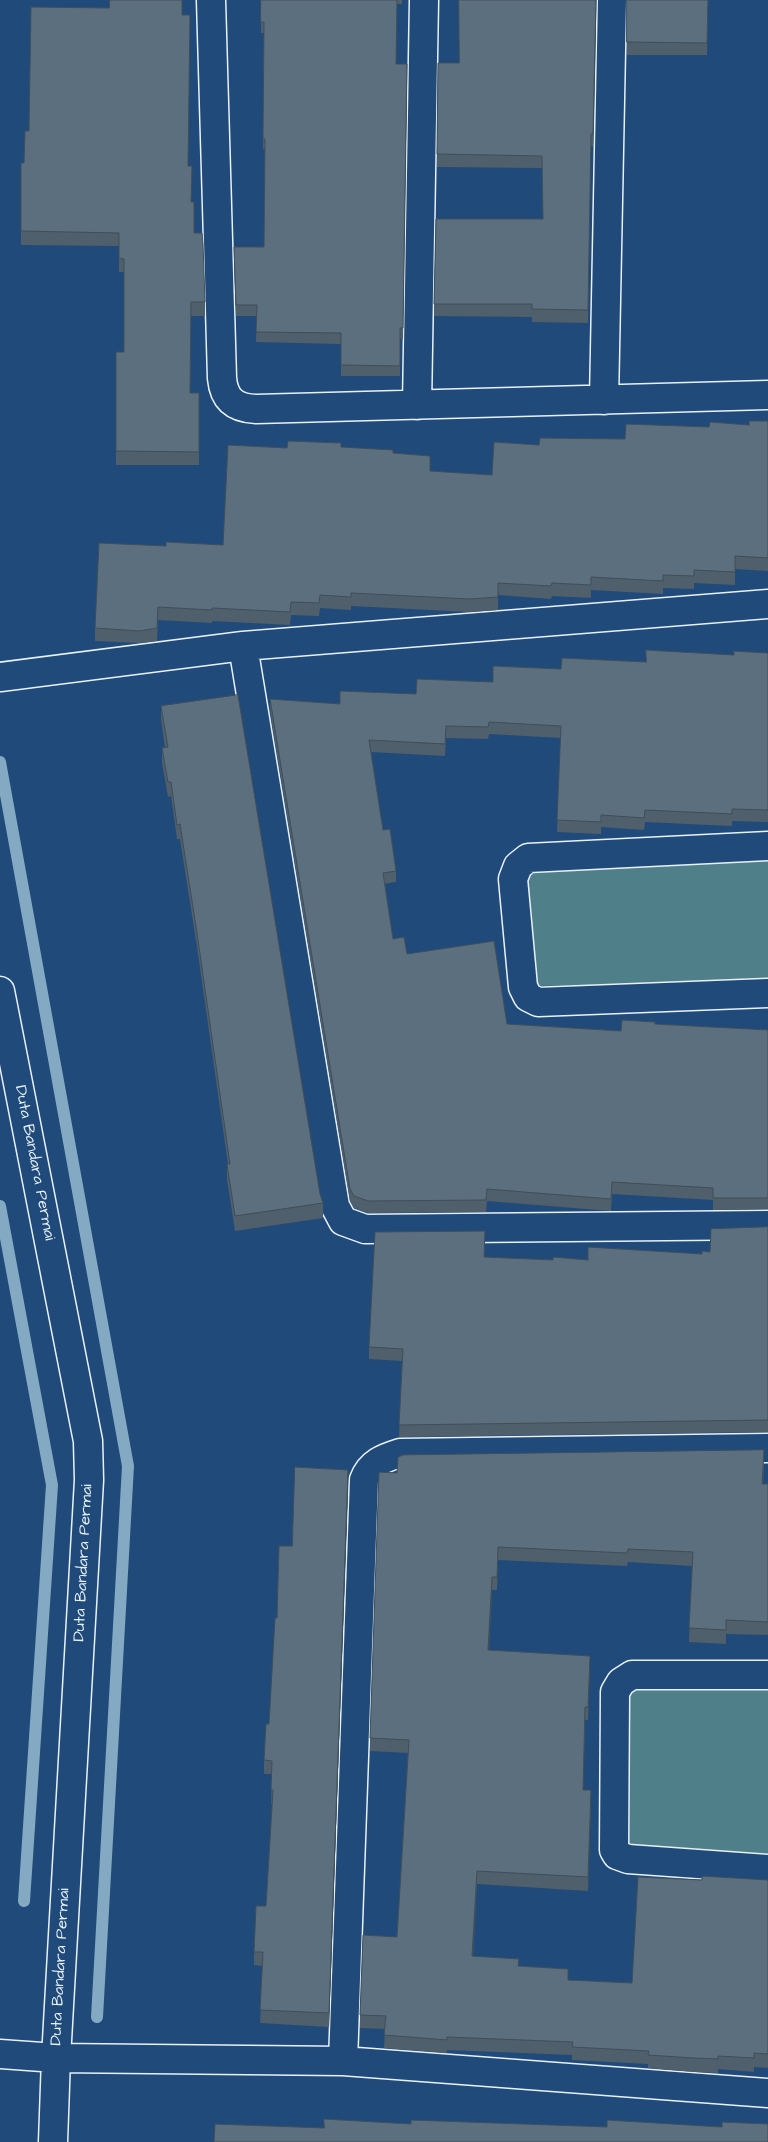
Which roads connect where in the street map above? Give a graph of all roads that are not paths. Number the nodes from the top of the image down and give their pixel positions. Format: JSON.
{"nodes":[{"id":1,"x":211,"y":0,"type":"edge"},
{"id":2,"x":424,"y":0,"type":"edge"},
{"id":3,"x":612,"y":0,"type":"edge"},
{"id":4,"x":768,"y":396,"type":"edge"},
{"id":5,"x":604,"y":400,"type":"junction"},
{"id":6,"x":417,"y":405,"type":"junction"},
{"id":7,"x":768,"y":604,"type":"edge"},
{"id":8,"x":243,"y":646,"type":"junction"},
{"id":9,"x":12,"y":675,"type":"edge"},
{"id":10,"x":768,"y":846,"type":"edge"},
{"id":11,"x":0,"y":991,"type":"edge"},
{"id":12,"x":768,"y":993,"type":"edge"},
{"id":13,"x":768,"y":1225,"type":"edge"},
{"id":14,"x":768,"y":1448,"type":"edge"},
{"id":15,"x":768,"y":1675,"type":"edge"},
{"id":16,"x":768,"y":1869,"type":"edge"},
{"id":17,"x":0,"y":2054,"type":"edge"},
{"id":18,"x":56,"y":2058,"type":"junction"},
{"id":19,"x":343,"y":2061,"type":"junction"},
{"id":20,"x":768,"y":2093,"type":"edge"},
{"id":21,"x":53,"y":2142,"type":"edge"}],
"edges":[{"from":1,"to":6,"type":"street"},
{"from":2,"to":6,"type":"street"},
{"from":3,"to":5,"type":"street"},
{"from":4,"to":5,"type":"street"},
{"from":5,"to":6,"type":"street"},
{"from":7,"to":8,"type":"street"},
{"from":8,"to":9,"type":"street"},
{"from":8,"to":13,"type":"street"},
{"from":10,"to":12,"type":"street"},
{"from":11,"to":18,"type":"street","name":"Duta Bandara Permai"},
{"from":14,"to":19,"type":"street"},
{"from":15,"to":16,"type":"street"},
{"from":17,"to":18,"type":"street"},
{"from":18,"to":19,"type":"street"},
{"from":18,"to":21,"type":"street","name":"Duta Bandara Permai"},
{"from":19,"to":20,"type":"street"}]}
